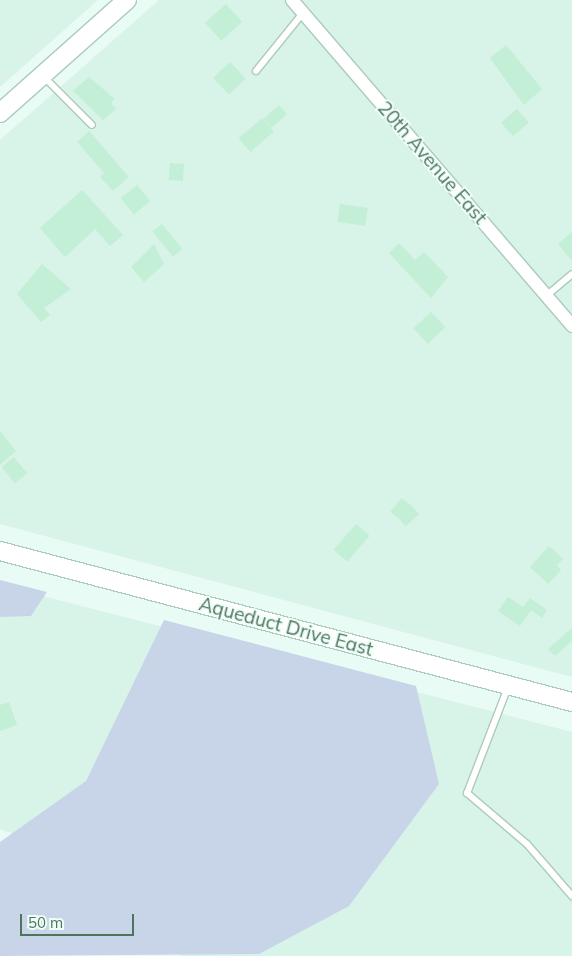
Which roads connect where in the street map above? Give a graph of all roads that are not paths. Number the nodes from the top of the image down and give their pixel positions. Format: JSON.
{"nodes":[{"id":1,"x":127,"y":0,"type":"edge"},
{"id":2,"x":292,"y":0,"type":"edge"},
{"id":3,"x":303,"y":13,"type":"junction"},
{"id":4,"x":256,"y":70,"type":"dead end"},
{"id":5,"x":43,"y":75,"type":"junction"},
{"id":6,"x":0,"y":113,"type":"edge"},
{"id":7,"x":92,"y":125,"type":"dead end"},
{"id":8,"x":572,"y":274,"type":"edge"},
{"id":9,"x":546,"y":296,"type":"junction"},
{"id":10,"x":572,"y":326,"type":"edge"},
{"id":11,"x":0,"y":551,"type":"edge"},
{"id":12,"x":509,"y":686,"type":"junction"},
{"id":13,"x":572,"y":702,"type":"edge"},
{"id":14,"x":572,"y":896,"type":"edge"}],
"edges":[{"from":1,"to":5,"type":"street"},
{"from":2,"to":3,"type":"street","name":"20th Avenue East"},
{"from":3,"to":4,"type":"lane"},
{"from":3,"to":9,"type":"street","name":"20th Avenue East"},
{"from":5,"to":6,"type":"street"},
{"from":5,"to":7,"type":"lane"},
{"from":8,"to":9,"type":"lane"},
{"from":9,"to":10,"type":"street","name":"20th Avenue East"},
{"from":11,"to":12,"type":"street","name":"Aqueduct Drive East"},
{"from":12,"to":13,"type":"street","name":"Aqueduct Drive East"},
{"from":12,"to":14,"type":"lane"}]}
